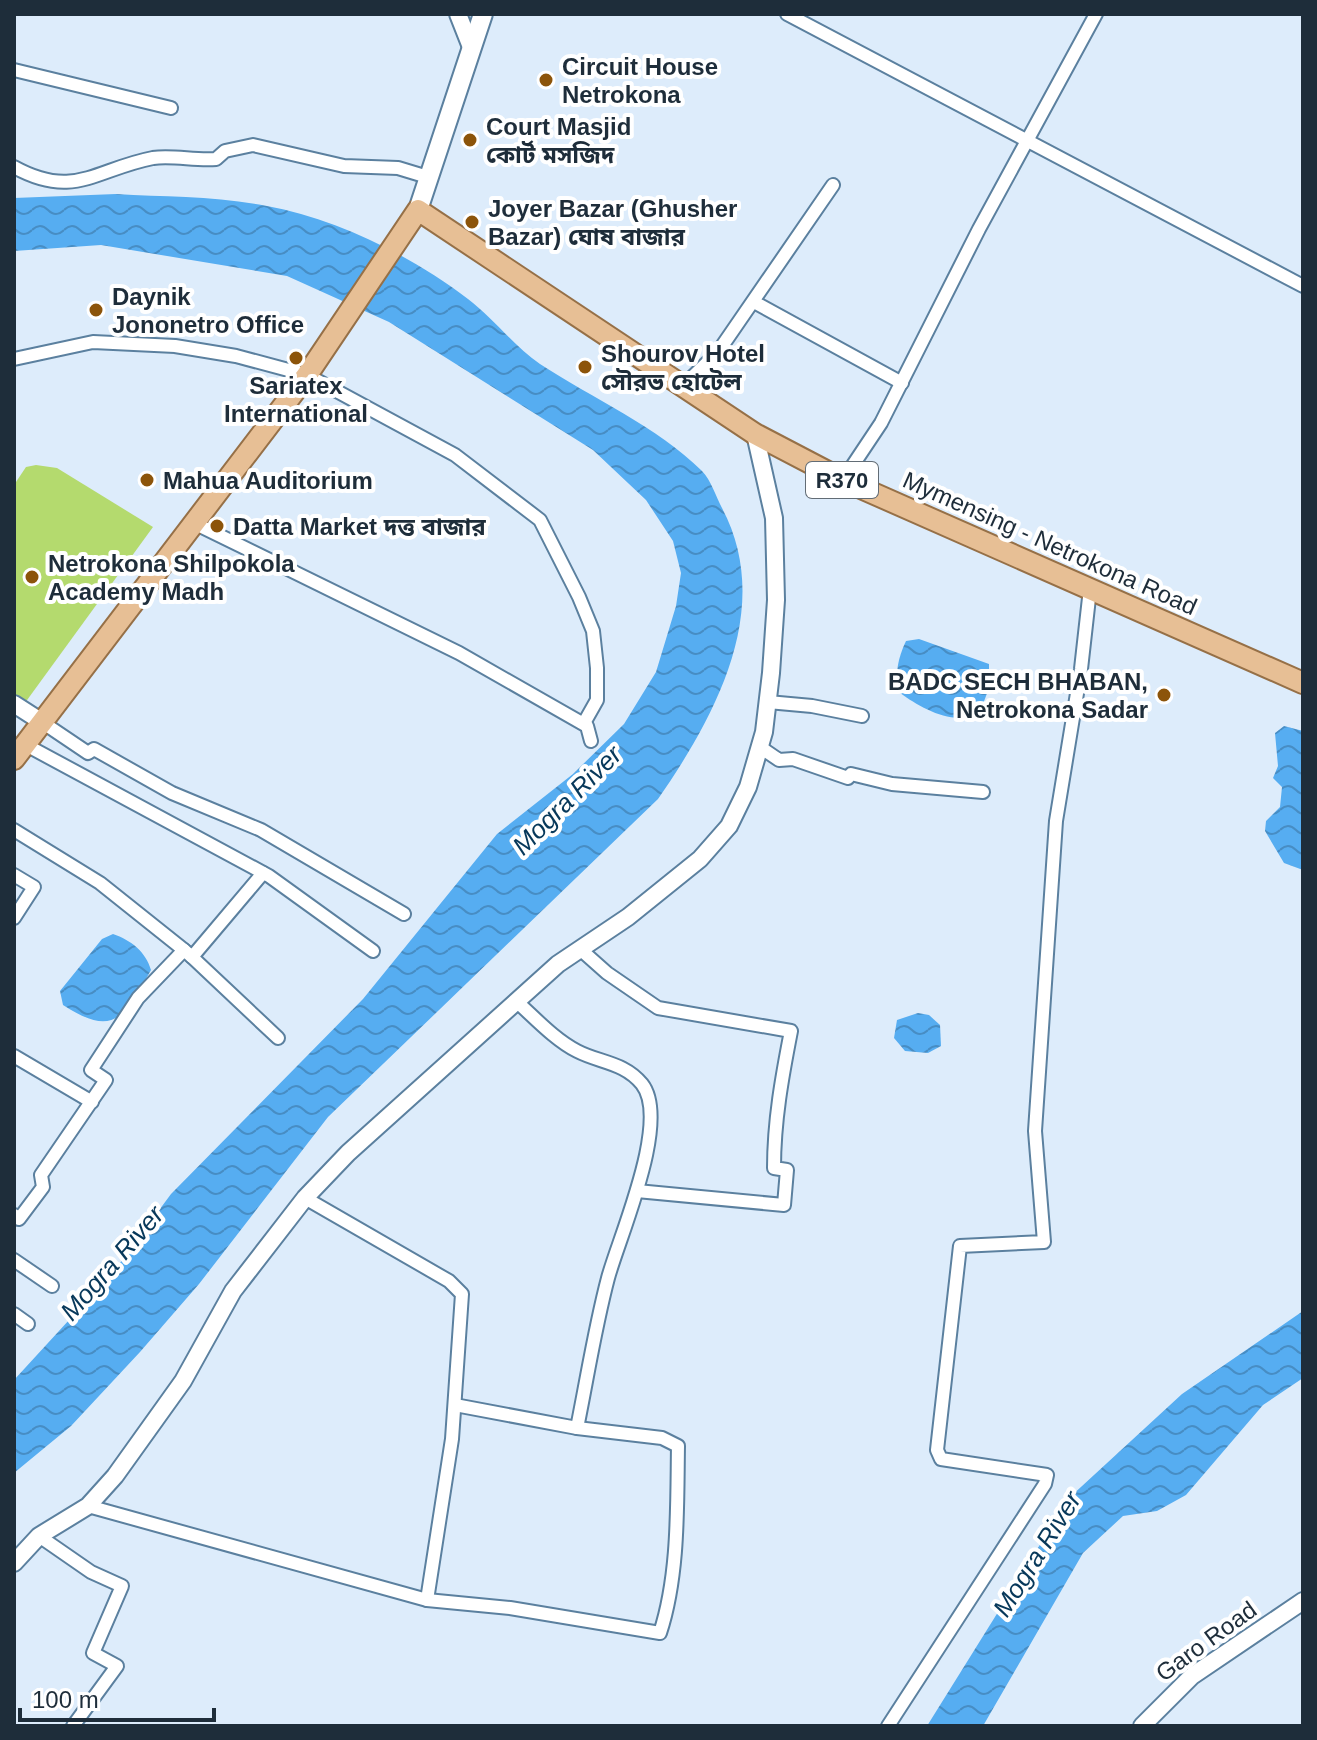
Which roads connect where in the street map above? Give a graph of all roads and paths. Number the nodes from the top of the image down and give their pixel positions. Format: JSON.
{"nodes":[{"id":1,"x":458,"y":14,"type":"edge"},
{"id":2,"x":483,"y":14,"type":"edge"},
{"id":3,"x":787,"y":14,"type":"edge"},
{"id":4,"x":1096,"y":14,"type":"edge"},
{"id":5,"x":471,"y":47,"type":"junction"},
{"id":6,"x":14,"y":70,"type":"edge"},
{"id":7,"x":171,"y":108,"type":"dead end"},
{"id":8,"x":1028,"y":141,"type":"junction"},
{"id":9,"x":14,"y":167,"type":"edge"},
{"id":10,"x":431,"y":178,"type":"junction"},
{"id":11,"x":833,"y":185,"type":"dead end"},
{"id":12,"x":418,"y":210,"type":"junction"},
{"id":13,"x":1303,"y":286,"type":"edge"},
{"id":14,"x":754,"y":302,"type":"junction"},
{"id":15,"x":14,"y":359,"type":"edge"},
{"id":16,"x":311,"y":369,"type":"junction"},
{"id":17,"x":902,"y":383,"type":"junction"},
{"id":18,"x":683,"y":386,"type":"junction"},
{"id":19,"x":755,"y":434,"type":"junction"},
{"id":20,"x":843,"y":480,"type":"junction"},
{"id":21,"x":192,"y":522,"type":"junction"},
{"id":22,"x":1090,"y":589,"type":"junction"},
{"id":23,"x":1303,"y":683,"type":"edge"},
{"id":24,"x":768,"y":702,"type":"junction"},
{"id":25,"x":14,"y":704,"type":"edge"},
{"id":26,"x":862,"y":716,"type":"dead end"},
{"id":27,"x":42,"y":722,"type":"junction"},
{"id":28,"x":584,"y":723,"type":"junction"},
{"id":29,"x":591,"y":741,"type":"dead end"},
{"id":30,"x":760,"y":747,"type":"junction"},
{"id":31,"x":20,"y":752,"type":"edge"},
{"id":32,"x":983,"y":792,"type":"dead end"},
{"id":33,"x":14,"y":830,"type":"edge"},
{"id":34,"x":263,"y":873,"type":"junction"},
{"id":35,"x":14,"y":875,"type":"edge"},
{"id":36,"x":404,"y":914,"type":"dead end"},
{"id":37,"x":14,"y":918,"type":"edge"},
{"id":38,"x":580,"y":949,"type":"junction"},
{"id":39,"x":373,"y":951,"type":"dead end"},
{"id":40,"x":188,"y":954,"type":"junction"},
{"id":41,"x":516,"y":1001,"type":"junction"},
{"id":42,"x":278,"y":1038,"type":"dead end"},
{"id":43,"x":14,"y":1056,"type":"edge"},
{"id":44,"x":92,"y":1102,"type":"junction"},
{"id":45,"x":637,"y":1191,"type":"junction"},
{"id":46,"x":305,"y":1198,"type":"junction"},
{"id":47,"x":14,"y":1215,"type":"edge"},
{"id":48,"x":14,"y":1260,"type":"edge"},
{"id":49,"x":52,"y":1286,"type":"dead end"},
{"id":50,"x":14,"y":1314,"type":"edge"},
{"id":51,"x":28,"y":1324,"type":"dead end"},
{"id":52,"x":455,"y":1405,"type":"junction"},
{"id":53,"x":577,"y":1428,"type":"junction"},
{"id":54,"x":88,"y":1506,"type":"junction"},
{"id":55,"x":39,"y":1536,"type":"junction"},
{"id":56,"x":14,"y":1563,"type":"edge"},
{"id":57,"x":427,"y":1600,"type":"junction"},
{"id":58,"x":1303,"y":1601,"type":"edge"},
{"id":59,"x":73,"y":1726,"type":"edge"},
{"id":60,"x":888,"y":1726,"type":"edge"},
{"id":61,"x":1142,"y":1726,"type":"edge"}],
"edges":[{"from":1,"to":5,"type":"street"},
{"from":2,"to":5,"type":"main road"},
{"from":3,"to":8,"type":"street"},
{"from":4,"to":8,"type":"street"},
{"from":5,"to":10,"type":"main road"},
{"from":6,"to":7,"type":"street"},
{"from":8,"to":13,"type":"street"},
{"from":8,"to":17,"type":"street"},
{"from":9,"to":10,"type":"street"},
{"from":10,"to":12,"type":"main road"},
{"from":11,"to":14,"type":"street"},
{"from":12,"to":16,"type":"main road"},
{"from":12,"to":18,"type":"main road","name":"Mymensing - Netrokona Road","number":"R370"},
{"from":14,"to":17,"type":"street"},
{"from":14,"to":18,"type":"street"},
{"from":15,"to":16,"type":"street"},
{"from":16,"to":21,"type":"main road"},
{"from":16,"to":28,"type":"street"},
{"from":17,"to":20,"type":"street"},
{"from":18,"to":19,"type":"main road","name":"Mymensing - Netrokona Road","number":"R370"},
{"from":19,"to":20,"type":"main road","name":"Mymensing - Netrokona Road","number":"R370"},
{"from":19,"to":24,"type":"street"},
{"from":20,"to":22,"type":"main road","name":"Mymensing - Netrokona Road","number":"R370"},
{"from":21,"to":27,"type":"main road"},
{"from":21,"to":28,"type":"street"},
{"from":22,"to":23,"type":"main road","name":"Mymensing - Netrokona Road","number":"R370"},
{"from":22,"to":60,"type":"street"},
{"from":24,"to":26,"type":"street"},
{"from":24,"to":30,"type":"street"},
{"from":25,"to":27,"type":"street"},
{"from":27,"to":31,"type":"main road"},
{"from":27,"to":36,"type":"street"},
{"from":28,"to":29,"type":"street"},
{"from":30,"to":32,"type":"street"},
{"from":30,"to":38,"type":"street"},
{"from":31,"to":34,"type":"street"},
{"from":33,"to":40,"type":"street"},
{"from":34,"to":39,"type":"street"},
{"from":34,"to":40,"type":"street"},
{"from":35,"to":37,"type":"street"},
{"from":38,"to":41,"type":"street"},
{"from":38,"to":45,"type":"street"},
{"from":40,"to":42,"type":"street"},
{"from":40,"to":44,"type":"street"},
{"from":41,"to":45,"type":"street"},
{"from":41,"to":46,"type":"street"},
{"from":43,"to":44,"type":"street"},
{"from":44,"to":47,"type":"street"},
{"from":45,"to":53,"type":"street"},
{"from":46,"to":52,"type":"street"},
{"from":46,"to":54,"type":"street"},
{"from":48,"to":49,"type":"street"},
{"from":50,"to":51,"type":"street"},
{"from":52,"to":53,"type":"street"},
{"from":52,"to":57,"type":"street"},
{"from":53,"to":57,"type":"street"},
{"from":54,"to":55,"type":"street"},
{"from":54,"to":57,"type":"street"},
{"from":55,"to":56,"type":"street"},
{"from":55,"to":59,"type":"street"},
{"from":58,"to":61,"type":"street","name":"Garo Road"}]}
